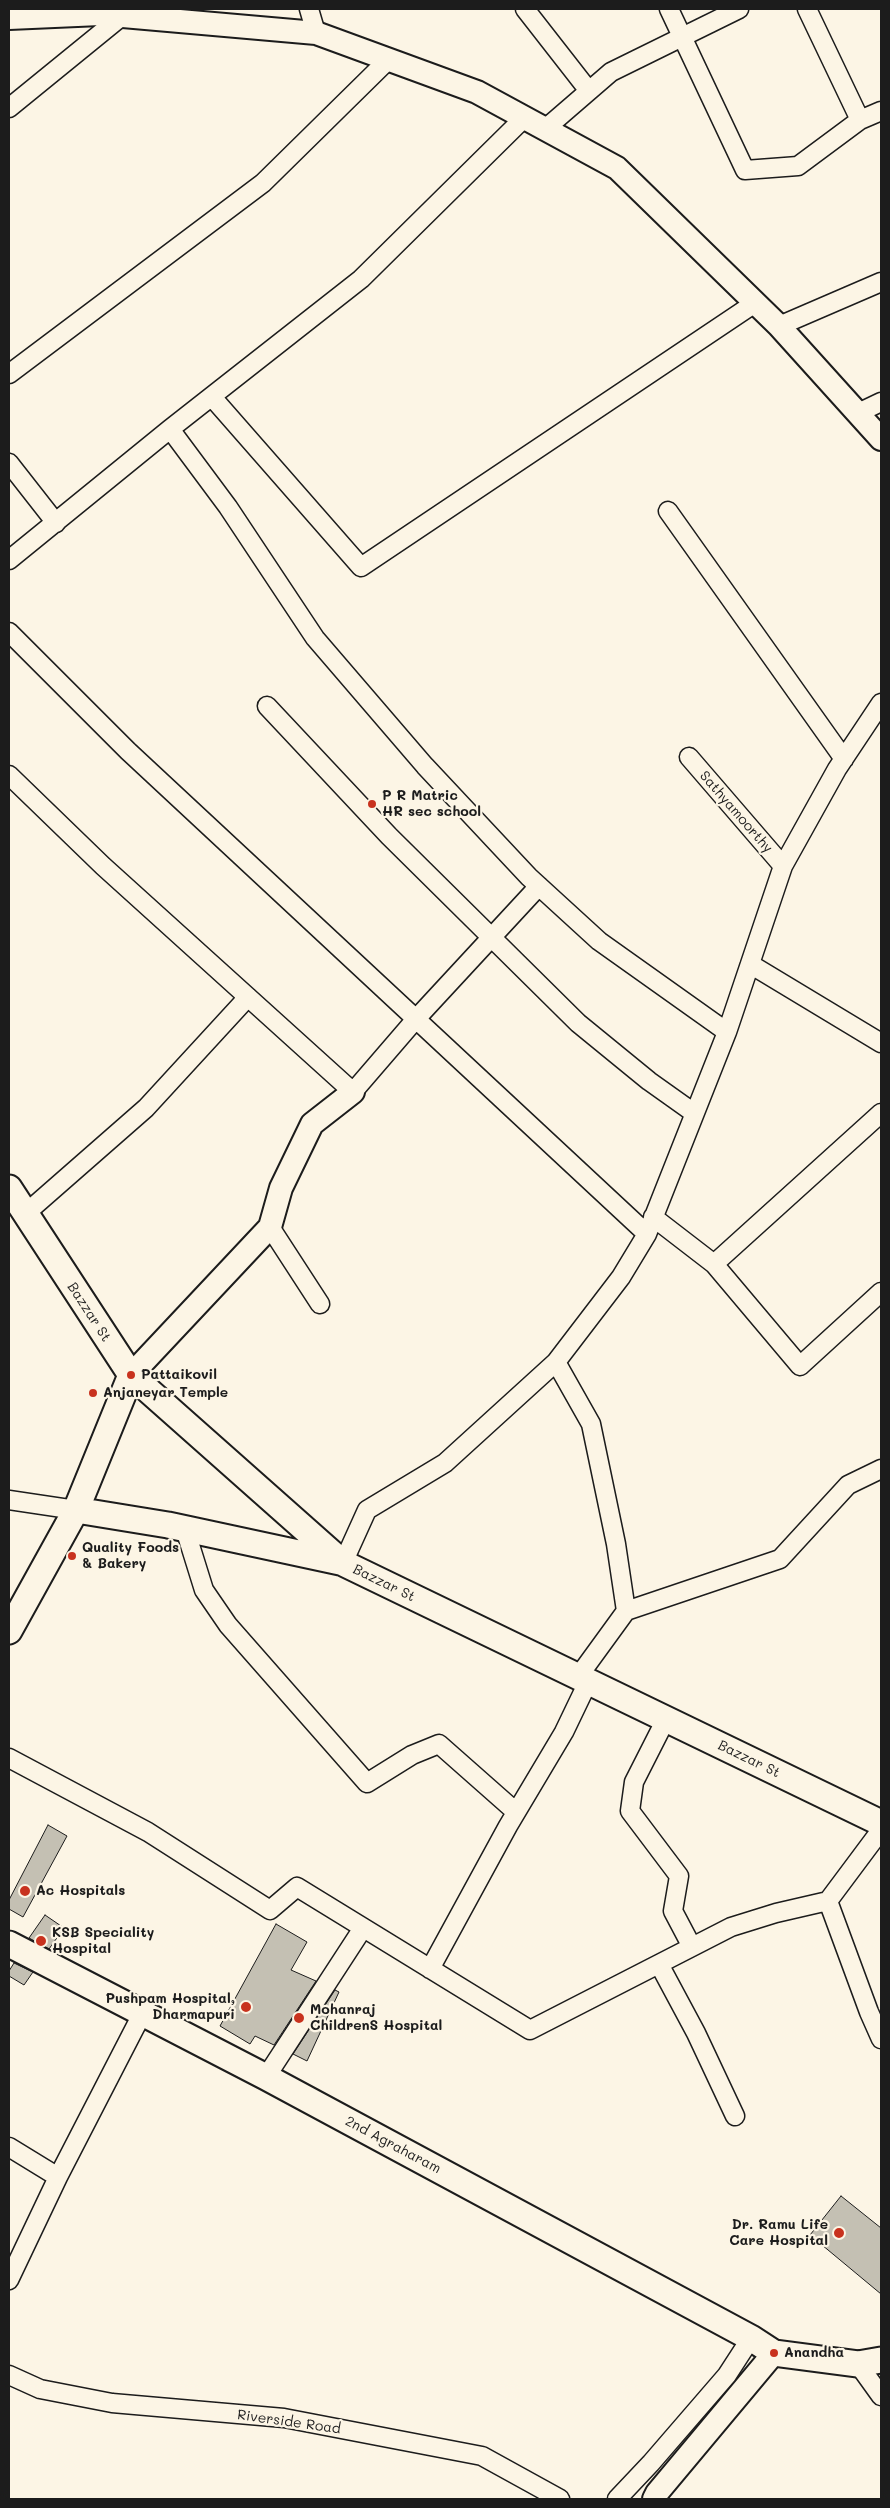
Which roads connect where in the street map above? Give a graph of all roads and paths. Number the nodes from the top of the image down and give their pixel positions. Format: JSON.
{"nodes":[{"id":1,"x":309,"y":9,"type":"edge"},
{"id":2,"x":525,"y":9,"type":"edge"},
{"id":3,"x":669,"y":9,"type":"edge"},
{"id":4,"x":739,"y":9,"type":"edge"},
{"id":5,"x":807,"y":9,"type":"edge"},
{"id":6,"x":122,"y":16,"type":"junction"},
{"id":7,"x":9,"y":18,"type":"edge"},
{"id":8,"x":316,"y":33,"type":"junction"},
{"id":9,"x":682,"y":37,"type":"junction"},
{"id":10,"x":388,"y":60,"type":"junction"},
{"id":11,"x":589,"y":91,"type":"junction"},
{"id":12,"x":9,"y":108,"type":"edge"},
{"id":13,"x":881,"y":111,"type":"edge"},
{"id":14,"x":524,"y":118,"type":"junction"},
{"id":15,"x":860,"y":120,"type":"junction"},
{"id":16,"x":544,"y":129,"type":"junction"},
{"id":17,"x":881,"y":282,"type":"edge"},
{"id":18,"x":755,"y":303,"type":"junction"},
{"id":19,"x":779,"y":326,"type":"junction"},
{"id":20,"x":9,"y":374,"type":"edge"},
{"id":21,"x":212,"y":397,"type":"junction"},
{"id":22,"x":881,"y":402,"type":"edge"},
{"id":23,"x":858,"y":413,"type":"junction"},
{"id":24,"x":170,"y":429,"type":"junction"},
{"id":25,"x":881,"y":439,"type":"edge"},
{"id":26,"x":9,"y":463,"type":"edge"},
{"id":27,"x":668,"y":511,"type":"dead end"},
{"id":28,"x":56,"y":523,"type":"junction"},
{"id":29,"x":9,"y":560,"type":"edge"},
{"id":30,"x":9,"y":632,"type":"edge"},
{"id":31,"x":881,"y":702,"type":"edge"},
{"id":32,"x":267,"y":706,"type":"dead end"},
{"id":33,"x":689,"y":757,"type":"dead end"},
{"id":34,"x":844,"y":759,"type":"junction"},
{"id":35,"x":9,"y":775,"type":"edge"},
{"id":36,"x":783,"y":866,"type":"junction"},
{"id":37,"x":539,"y":886,"type":"junction"},
{"id":38,"x":491,"y":938,"type":"junction"},
{"id":39,"x":750,"y":964,"type":"junction"},
{"id":40,"x":248,"y":997,"type":"junction"},
{"id":41,"x":415,"y":1020,"type":"junction"},
{"id":42,"x":727,"y":1032,"type":"junction"},
{"id":43,"x":881,"y":1043,"type":"edge"},
{"id":44,"x":353,"y":1092,"type":"junction"},
{"id":45,"x":694,"y":1113,"type":"junction"},
{"id":46,"x":881,"y":1113,"type":"edge"},
{"id":47,"x":9,"y":1188,"type":"edge"},
{"id":48,"x":25,"y":1214,"type":"junction"},
{"id":49,"x":653,"y":1217,"type":"junction"},
{"id":50,"x":270,"y":1226,"type":"junction"},
{"id":51,"x":647,"y":1234,"type":"junction"},
{"id":52,"x":714,"y":1264,"type":"junction"},
{"id":53,"x":881,"y":1292,"type":"edge"},
{"id":54,"x":320,"y":1304,"type":"dead end"},
{"id":55,"x":556,"y":1362,"type":"junction"},
{"id":56,"x":131,"y":1375,"type":"junction"},
{"id":57,"x":881,"y":1469,"type":"edge"},
{"id":58,"x":9,"y":1500,"type":"edge"},
{"id":59,"x":76,"y":1510,"type":"junction"},
{"id":60,"x":185,"y":1529,"type":"junction"},
{"id":61,"x":343,"y":1562,"type":"junction"},
{"id":62,"x":626,"y":1611,"type":"junction"},
{"id":63,"x":9,"y":1630,"type":"edge"},
{"id":64,"x":583,"y":1680,"type":"junction"},
{"id":65,"x":666,"y":1719,"type":"junction"},
{"id":66,"x":9,"y":1758,"type":"edge"},
{"id":67,"x":516,"y":1812,"type":"junction"},
{"id":68,"x":881,"y":1824,"type":"edge"},
{"id":69,"x":881,"y":1830,"type":"edge"},
{"id":70,"x":828,"y":1901,"type":"junction"},
{"id":71,"x":363,"y":1928,"type":"junction"},
{"id":72,"x":9,"y":1944,"type":"edge"},
{"id":73,"x":692,"y":1947,"type":"junction"},
{"id":74,"x":659,"y":1964,"type":"junction"},
{"id":75,"x":430,"y":1969,"type":"junction"},
{"id":76,"x":142,"y":2014,"type":"junction"},
{"id":77,"x":881,"y":2039,"type":"edge"},
{"id":78,"x":266,"y":2077,"type":"junction"},
{"id":79,"x":735,"y":2116,"type":"dead end"},
{"id":80,"x":9,"y":2147,"type":"edge"},
{"id":81,"x":58,"y":2176,"type":"junction"},
{"id":82,"x":9,"y":2280,"type":"edge"},
{"id":83,"x":751,"y":2338,"type":"junction"},
{"id":84,"x":774,"y":2353,"type":"junction"},
{"id":85,"x":870,"y":2362,"type":"edge"},
{"id":86,"x":9,"y":2376,"type":"edge"},
{"id":87,"x":881,"y":2396,"type":"edge"},
{"id":88,"x":656,"y":2496,"type":"edge"},
{"id":89,"x":560,"y":2499,"type":"edge"},
{"id":90,"x":617,"y":2499,"type":"edge"}],
"edges":[{"from":1,"to":8,"type":"street"},
{"from":2,"to":11,"type":"street"},
{"from":3,"to":9,"type":"street"},
{"from":4,"to":9,"type":"street"},
{"from":5,"to":15,"type":"street"},
{"from":6,"to":7,"type":"street"},
{"from":6,"to":8,"type":"street"},
{"from":6,"to":12,"type":"street"},
{"from":8,"to":10,"type":"street"},
{"from":9,"to":11,"type":"street"},
{"from":9,"to":15,"type":"street"},
{"from":10,"to":14,"type":"street"},
{"from":10,"to":20,"type":"street"},
{"from":11,"to":16,"type":"street"},
{"from":13,"to":15,"type":"street"},
{"from":14,"to":16,"type":"street"},
{"from":14,"to":21,"type":"street"},
{"from":16,"to":18,"type":"street"},
{"from":17,"to":19,"type":"street"},
{"from":18,"to":19,"type":"street"},
{"from":18,"to":21,"type":"street"},
{"from":19,"to":23,"type":"street"},
{"from":21,"to":24,"type":"street"},
{"from":22,"to":23,"type":"street"},
{"from":23,"to":25,"type":"street"},
{"from":24,"to":28,"type":"street"},
{"from":24,"to":37,"type":"street"},
{"from":26,"to":28,"type":"street"},
{"from":27,"to":34,"type":"street"},
{"from":28,"to":29,"type":"street"},
{"from":30,"to":41,"type":"street"},
{"from":31,"to":34,"type":"street"},
{"from":32,"to":38,"type":"street"},
{"from":33,"to":36,"type":"street","name":"Sathyamoorthy"},
{"from":34,"to":36,"type":"street"},
{"from":35,"to":40,"type":"street"},
{"from":36,"to":39,"type":"street"},
{"from":37,"to":38,"type":"street"},
{"from":37,"to":42,"type":"street"},
{"from":38,"to":41,"type":"street"},
{"from":38,"to":45,"type":"street"},
{"from":39,"to":42,"type":"street"},
{"from":39,"to":43,"type":"street"},
{"from":40,"to":44,"type":"street"},
{"from":40,"to":48,"type":"street"},
{"from":41,"to":44,"type":"street"},
{"from":41,"to":51,"type":"street"},
{"from":42,"to":45,"type":"street"},
{"from":44,"to":50,"type":"street"},
{"from":45,"to":49,"type":"street"},
{"from":46,"to":52,"type":"street"},
{"from":47,"to":48,"type":"main road","name":"Bazzar St"},
{"from":48,"to":56,"type":"main road","name":"Bazzar St"},
{"from":49,"to":51,"type":"street"},
{"from":49,"to":52,"type":"street"},
{"from":50,"to":54,"type":"street"},
{"from":50,"to":56,"type":"street"},
{"from":51,"to":55,"type":"street"},
{"from":52,"to":53,"type":"street"},
{"from":55,"to":61,"type":"street"},
{"from":55,"to":62,"type":"street"},
{"from":56,"to":59,"type":"main road"},
{"from":56,"to":61,"type":"main road","name":"Bazzar St"},
{"from":57,"to":62,"type":"street"},
{"from":58,"to":59,"type":"street"},
{"from":59,"to":60,"type":"main road"},
{"from":59,"to":63,"type":"main road"},
{"from":60,"to":61,"type":"main road"},
{"from":60,"to":67,"type":"street"},
{"from":61,"to":64,"type":"main road","name":"Bazzar St"},
{"from":62,"to":64,"type":"street"},
{"from":64,"to":65,"type":"main road","name":"Bazzar St"},
{"from":64,"to":67,"type":"street"},
{"from":65,"to":68,"type":"main road","name":"Bazzar St"},
{"from":65,"to":73,"type":"street"},
{"from":66,"to":71,"type":"street"},
{"from":67,"to":75,"type":"street"},
{"from":69,"to":70,"type":"street"},
{"from":70,"to":73,"type":"street"},
{"from":70,"to":77,"type":"street"},
{"from":71,"to":75,"type":"street"},
{"from":71,"to":78,"type":"street"},
{"from":72,"to":76,"type":"main road","name":"2nd Agraharam"},
{"from":73,"to":74,"type":"street"},
{"from":74,"to":75,"type":"street"},
{"from":74,"to":79,"type":"street"},
{"from":76,"to":78,"type":"main road","name":"2nd Agraharam"},
{"from":76,"to":81,"type":"street"},
{"from":78,"to":83,"type":"main road","name":"2nd Agraharam"},
{"from":80,"to":81,"type":"street"},
{"from":81,"to":82,"type":"street"},
{"from":83,"to":84,"type":"main road","name":"2nd Agraharam"},
{"from":83,"to":90,"type":"street"},
{"from":84,"to":85,"type":"main road"},
{"from":84,"to":88,"type":"street"},
{"from":85,"to":87,"type":"street"},
{"from":86,"to":89,"type":"street","name":"Riverside Road"}]}
